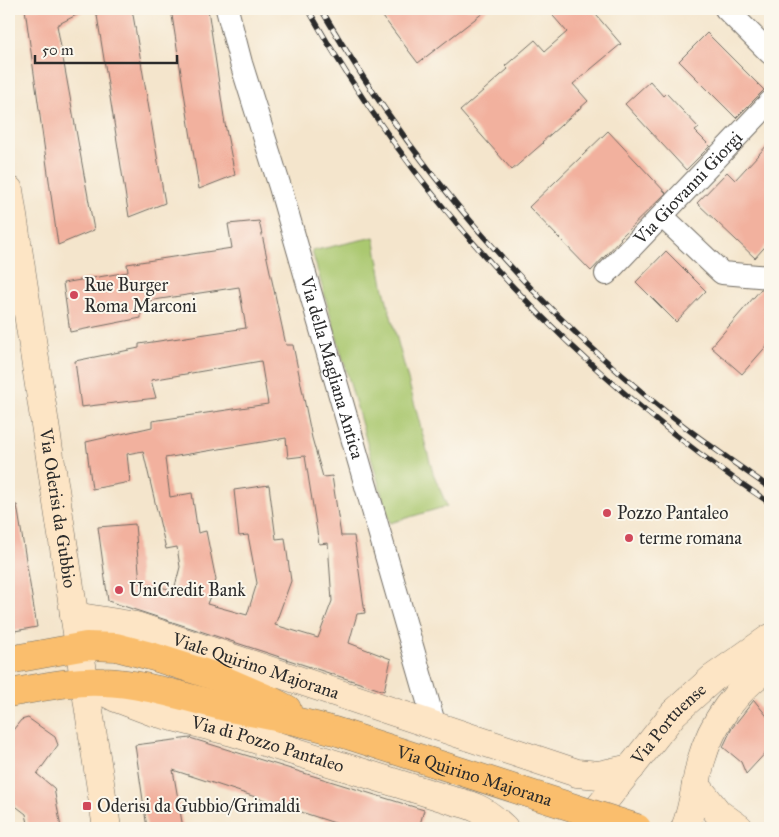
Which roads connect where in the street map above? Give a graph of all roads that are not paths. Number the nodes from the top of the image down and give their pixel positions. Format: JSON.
{"nodes":[{"id":1,"x":227,"y":9,"type":"edge"},
{"id":2,"x":726,"y":9,"type":"edge"},
{"id":3,"x":770,"y":54,"type":"edge"},
{"id":4,"x":770,"y":102,"type":"edge"},
{"id":5,"x":9,"y":190,"type":"edge"},
{"id":6,"x":662,"y":216,"type":"junction"},
{"id":7,"x":13,"y":253,"type":"edge"},
{"id":8,"x":606,"y":274,"type":"dead end"},
{"id":9,"x":770,"y":277,"type":"edge"},
{"id":10,"x":74,"y":616,"type":"junction"},
{"id":11,"x":770,"y":638,"type":"edge"},
{"id":12,"x":79,"y":648,"type":"junction"},
{"id":13,"x":9,"y":660,"type":"edge"},
{"id":14,"x":770,"y":666,"type":"edge"},
{"id":15,"x":84,"y":682,"type":"junction"},
{"id":16,"x":9,"y":694,"type":"edge"},
{"id":17,"x":312,"y":724,"type":"junction"},
{"id":18,"x":435,"y":726,"type":"junction"},
{"id":19,"x":631,"y":768,"type":"junction"},
{"id":20,"x":696,"y":785,"type":"junction"},
{"id":21,"x":454,"y":801,"type":"junction"},
{"id":22,"x":107,"y":828,"type":"edge"},
{"id":23,"x":486,"y":828,"type":"edge"},
{"id":24,"x":504,"y":828,"type":"edge"},
{"id":25,"x":583,"y":828,"type":"edge"},
{"id":26,"x":637,"y":828,"type":"edge"},
{"id":27,"x":685,"y":828,"type":"edge"},
{"id":28,"x":739,"y":828,"type":"edge"}],
"edges":[{"from":1,"to":18,"type":"street","name":"Via della Magliana Antica"},
{"from":2,"to":3,"type":"street"},
{"from":4,"to":6,"type":"street","name":"Via Giovanni Giorgi"},
{"from":5,"to":7,"type":"street","name":"Via Oderisi da Gubbio"},
{"from":6,"to":8,"type":"street","name":"Via Giovanni Giorgi"},
{"from":6,"to":9,"type":"street"},
{"from":7,"to":10,"type":"street","name":"Via Oderisi da Gubbio"},
{"from":10,"to":12,"type":"street","name":"Via Oderisi da Gubbio"},
{"from":10,"to":18,"type":"street","name":"Viale Quirino Majorana"},
{"from":11,"to":19,"type":"street","name":"Via Portuense"},
{"from":12,"to":13,"type":"main road","name":"Via Quirino Majorana"},
{"from":12,"to":15,"type":"street","name":"Via Oderisi da Gubbio"},
{"from":12,"to":17,"type":"main road","name":"Via Quirino Majorana"},
{"from":14,"to":20,"type":"street","name":"Via Portuense"},
{"from":15,"to":16,"type":"main road","name":"Via Quirino Majorana"},
{"from":15,"to":17,"type":"main road","name":"Via Quirino Majorana"},
{"from":15,"to":21,"type":"street","name":"Via di Pozzo Pantaleo"},
{"from":15,"to":22,"type":"street","name":"Via Oderisi da Gubbio"},
{"from":17,"to":26,"type":"main road","name":"Via Quirino Majorana","bridge":true},
{"from":18,"to":19,"type":"street","name":"Via Quirino Majorana"},
{"from":19,"to":25,"type":"street","name":"Via Portuense"},
{"from":20,"to":27,"type":"street","name":"Via Portuense"},
{"from":20,"to":28,"type":"street"},
{"from":21,"to":23,"type":"street","name":"Via di Pozzo Pantaleo"},
{"from":21,"to":24,"type":"street","name":"Via di Pozzo Pantaleo"}]}
